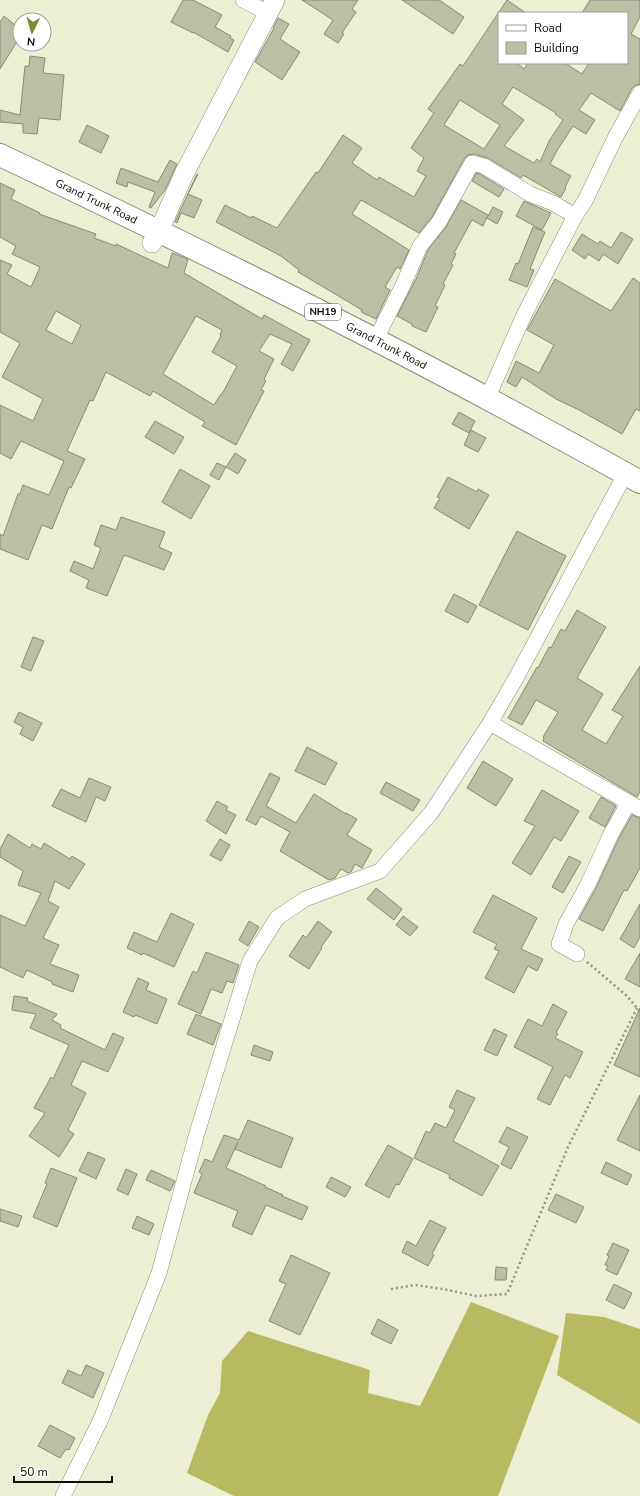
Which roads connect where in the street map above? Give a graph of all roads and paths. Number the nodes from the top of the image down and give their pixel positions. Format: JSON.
{"nodes":[{"id":1,"x":243,"y":0,"type":"edge"},
{"id":2,"x":271,"y":6,"type":"edge"},
{"id":3,"x":640,"y":93,"type":"edge"},
{"id":4,"x":0,"y":155,"type":"edge"},
{"id":5,"x":0,"y":171,"type":"edge"},
{"id":6,"x":575,"y":216,"type":"junction"},
{"id":7,"x":155,"y":237,"type":"junction"},
{"id":8,"x":376,"y":339,"type":"junction"},
{"id":9,"x":487,"y":399,"type":"junction"},
{"id":10,"x":630,"y":483,"type":"edge"},
{"id":11,"x":640,"y":495,"type":"edge"},
{"id":12,"x":490,"y":723,"type":"junction"},
{"id":13,"x":634,"y":806,"type":"edge"},
{"id":14,"x":577,"y":954,"type":"joint"},
{"id":15,"x":636,"y":1008,"type":"junction"},
{"id":16,"x":640,"y":1010,"type":"edge"},
{"id":17,"x":391,"y":1289,"type":"dead end"},
{"id":18,"x":63,"y":1496,"type":"edge"}],
"edges":[{"from":1,"to":2,"type":"street"},
{"from":2,"to":7,"type":"main road"},
{"from":3,"to":6,"type":"street"},
{"from":4,"to":7,"type":"highway","name":"Grand Trunk Road","number":"NH19"},
{"from":5,"to":7,"type":"highway","name":"Grand Trunk Road","number":"NH19"},
{"from":6,"to":8,"type":"street"},
{"from":6,"to":9,"type":"street"},
{"from":7,"to":8,"type":"highway","name":"Grand Trunk Road","number":"NH19"},
{"from":7,"to":10,"type":"highway","name":"Grand Trunk Road","number":"NH19"},
{"from":8,"to":9,"type":"highway","name":"Grand Trunk Road","number":"NH19"},
{"from":9,"to":10,"type":"highway","name":"Grand Trunk Road","number":"NH19"},
{"from":10,"to":11,"type":"highway","name":"Grand Trunk Road","number":"NH19"},
{"from":10,"to":12,"type":"street"},
{"from":12,"to":13,"type":"street"},
{"from":12,"to":18,"type":"street"},
{"from":13,"to":14,"type":"street"},
{"from":14,"to":15,"type":"path"},
{"from":15,"to":16,"type":"path"},
{"from":15,"to":17,"type":"path"}]}
